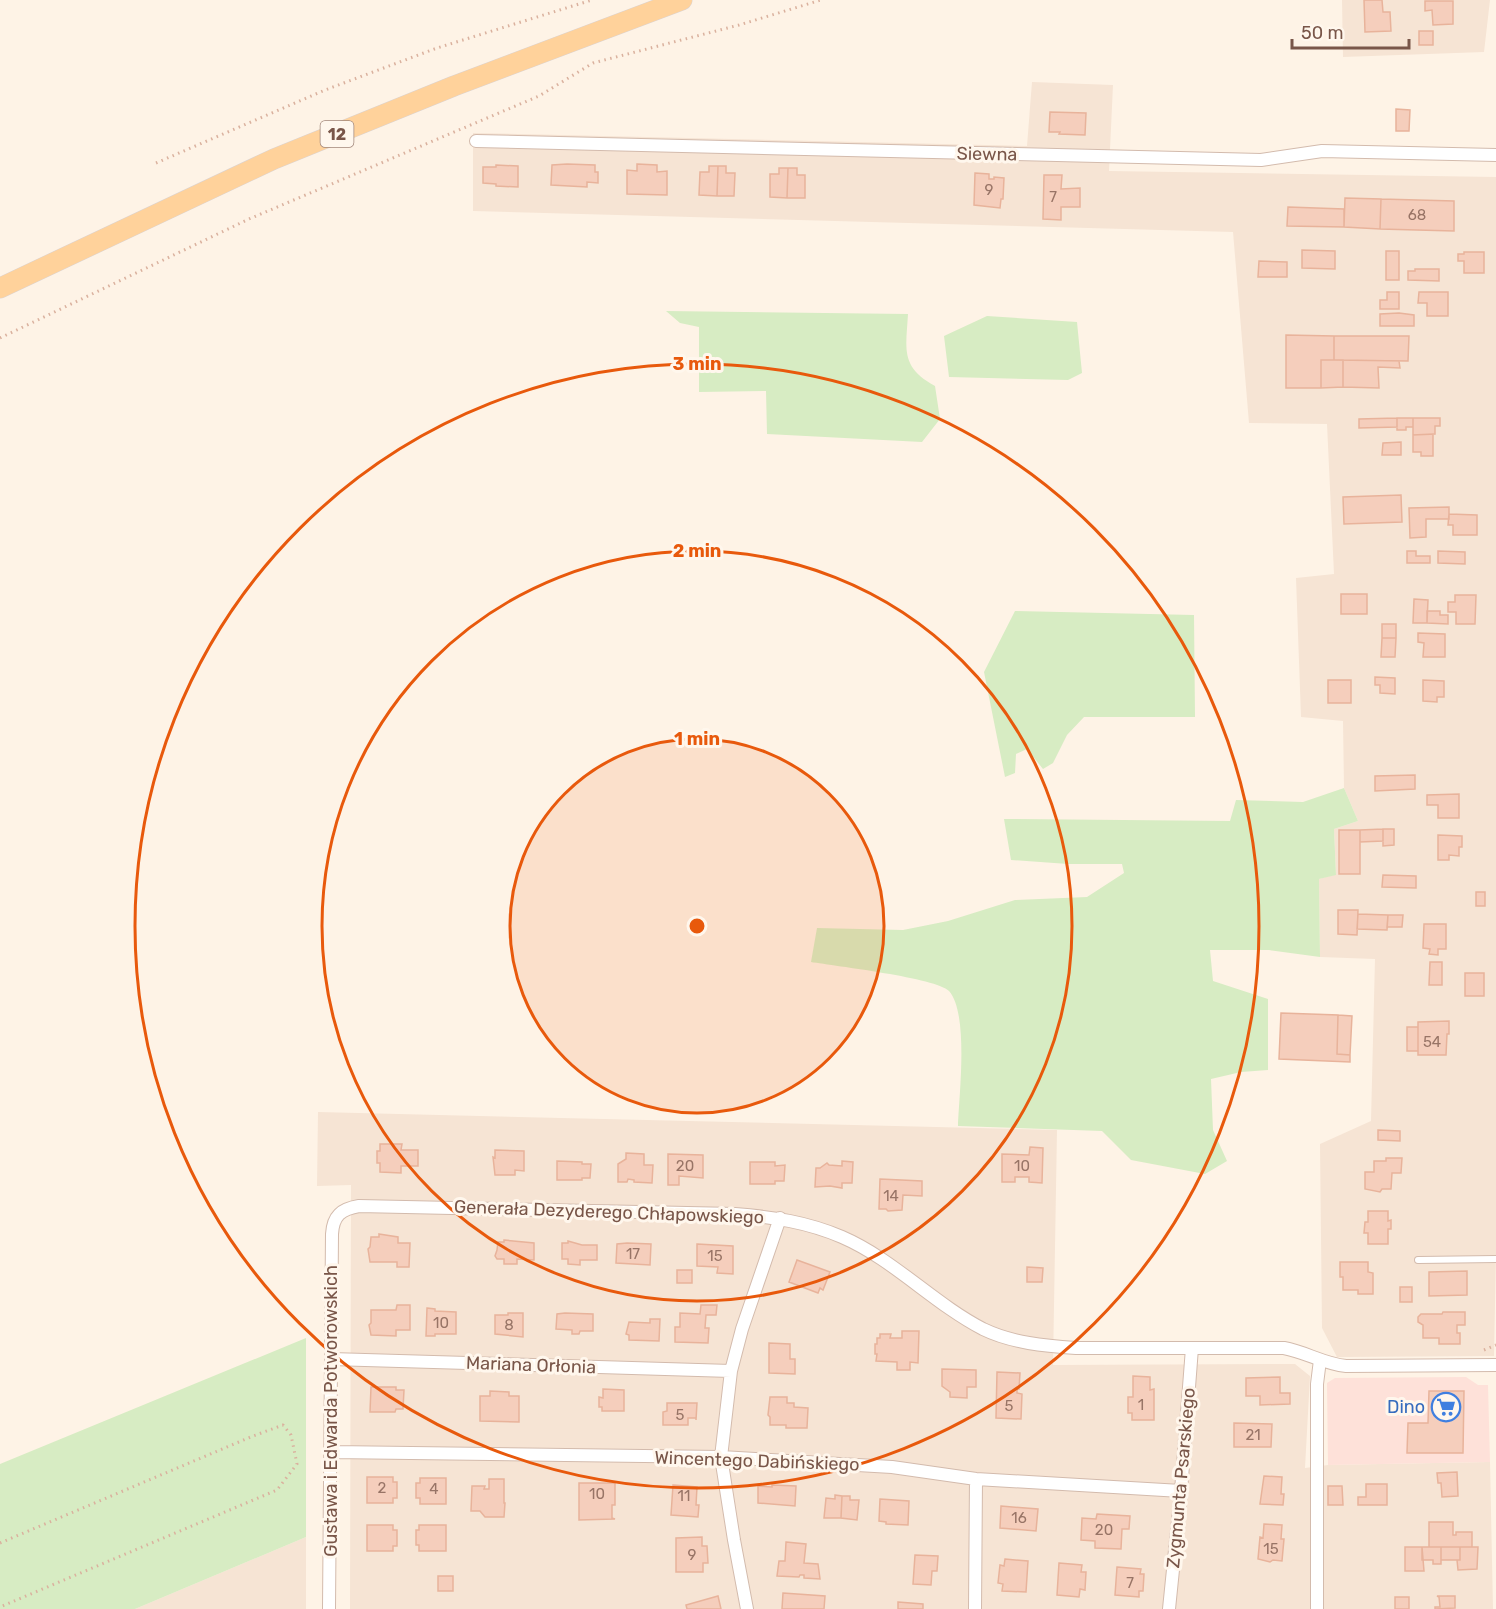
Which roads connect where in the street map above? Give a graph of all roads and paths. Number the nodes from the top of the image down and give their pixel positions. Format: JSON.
{"nodes":[{"id":1,"x":592,"y":0,"type":"edge"},
{"id":2,"x":682,"y":0,"type":"edge"},
{"id":3,"x":821,"y":0,"type":"edge"},
{"id":4,"x":477,"y":141,"type":"dead end"},
{"id":5,"x":1496,"y":155,"type":"edge"},
{"id":6,"x":156,"y":163,"type":"dead end"},
{"id":7,"x":0,"y":288,"type":"edge"},
{"id":8,"x":0,"y":338,"type":"edge"},
{"id":9,"x":337,"y":1215,"type":"joint"},
{"id":10,"x":780,"y":1218,"type":"junction"},
{"id":11,"x":1496,"y":1259,"type":"edge"},
{"id":12,"x":1418,"y":1260,"type":"dead end"},
{"id":13,"x":1192,"y":1348,"type":"junction"},
{"id":14,"x":331,"y":1359,"type":"junction"},
{"id":15,"x":1320,"y":1360,"type":"junction"},
{"id":16,"x":1496,"y":1365,"type":"edge"},
{"id":17,"x":731,"y":1371,"type":"junction"},
{"id":18,"x":332,"y":1452,"type":"junction"},
{"id":19,"x":721,"y":1457,"type":"junction"},
{"id":20,"x":976,"y":1479,"type":"junction"},
{"id":21,"x":1181,"y":1491,"type":"junction"},
{"id":22,"x":0,"y":1543,"type":"edge"},
{"id":23,"x":0,"y":1607,"type":"edge"},
{"id":24,"x":329,"y":1609,"type":"edge"},
{"id":25,"x":747,"y":1609,"type":"edge"},
{"id":26,"x":975,"y":1609,"type":"edge"},
{"id":27,"x":1169,"y":1609,"type":"edge"},
{"id":28,"x":1317,"y":1609,"type":"edge"}],
"edges":[{"from":1,"to":6,"type":"path"},
{"from":2,"to":7,"type":"main road","number":"12"},
{"from":3,"to":8,"type":"path"},
{"from":4,"to":5,"type":"street","name":"Siewna"},
{"from":9,"to":10,"type":"street","name":"Generała Dezyderego Chłapowskiego"},
{"from":9,"to":14,"type":"street","name":"Gustawa i Edwarda Potworowskich"},
{"from":10,"to":13,"type":"street","name":"Generała Dezyderego Chłapowskiego"},
{"from":10,"to":17,"type":"street"},
{"from":11,"to":12,"type":"lane"},
{"from":13,"to":15,"type":"street","name":"Generała Dezyderego Chłapowskiego"},
{"from":13,"to":21,"type":"street","name":"Zygmunta Psarskiego"},
{"from":14,"to":17,"type":"street","name":"Mariana Orłonia"},
{"from":14,"to":18,"type":"street","name":"Gustawa i Edwarda Potworowskich"},
{"from":15,"to":16,"type":"street","name":"Generała Dezyderego Chłapowskiego"},
{"from":15,"to":28,"type":"street"},
{"from":17,"to":19,"type":"street"},
{"from":18,"to":19,"type":"street","name":"Wincentego Dabińskiego"},
{"from":18,"to":24,"type":"street","name":"Gustawa i Edwarda Potworowskich"},
{"from":19,"to":20,"type":"street","name":"Wincentego Dabińskiego"},
{"from":19,"to":25,"type":"street"},
{"from":20,"to":21,"type":"street","name":"Wincentego Dabińskiego"},
{"from":20,"to":26,"type":"street"},
{"from":21,"to":27,"type":"street","name":"Zygmunta Psarskiego"},
{"from":22,"to":23,"type":"path"}]}
